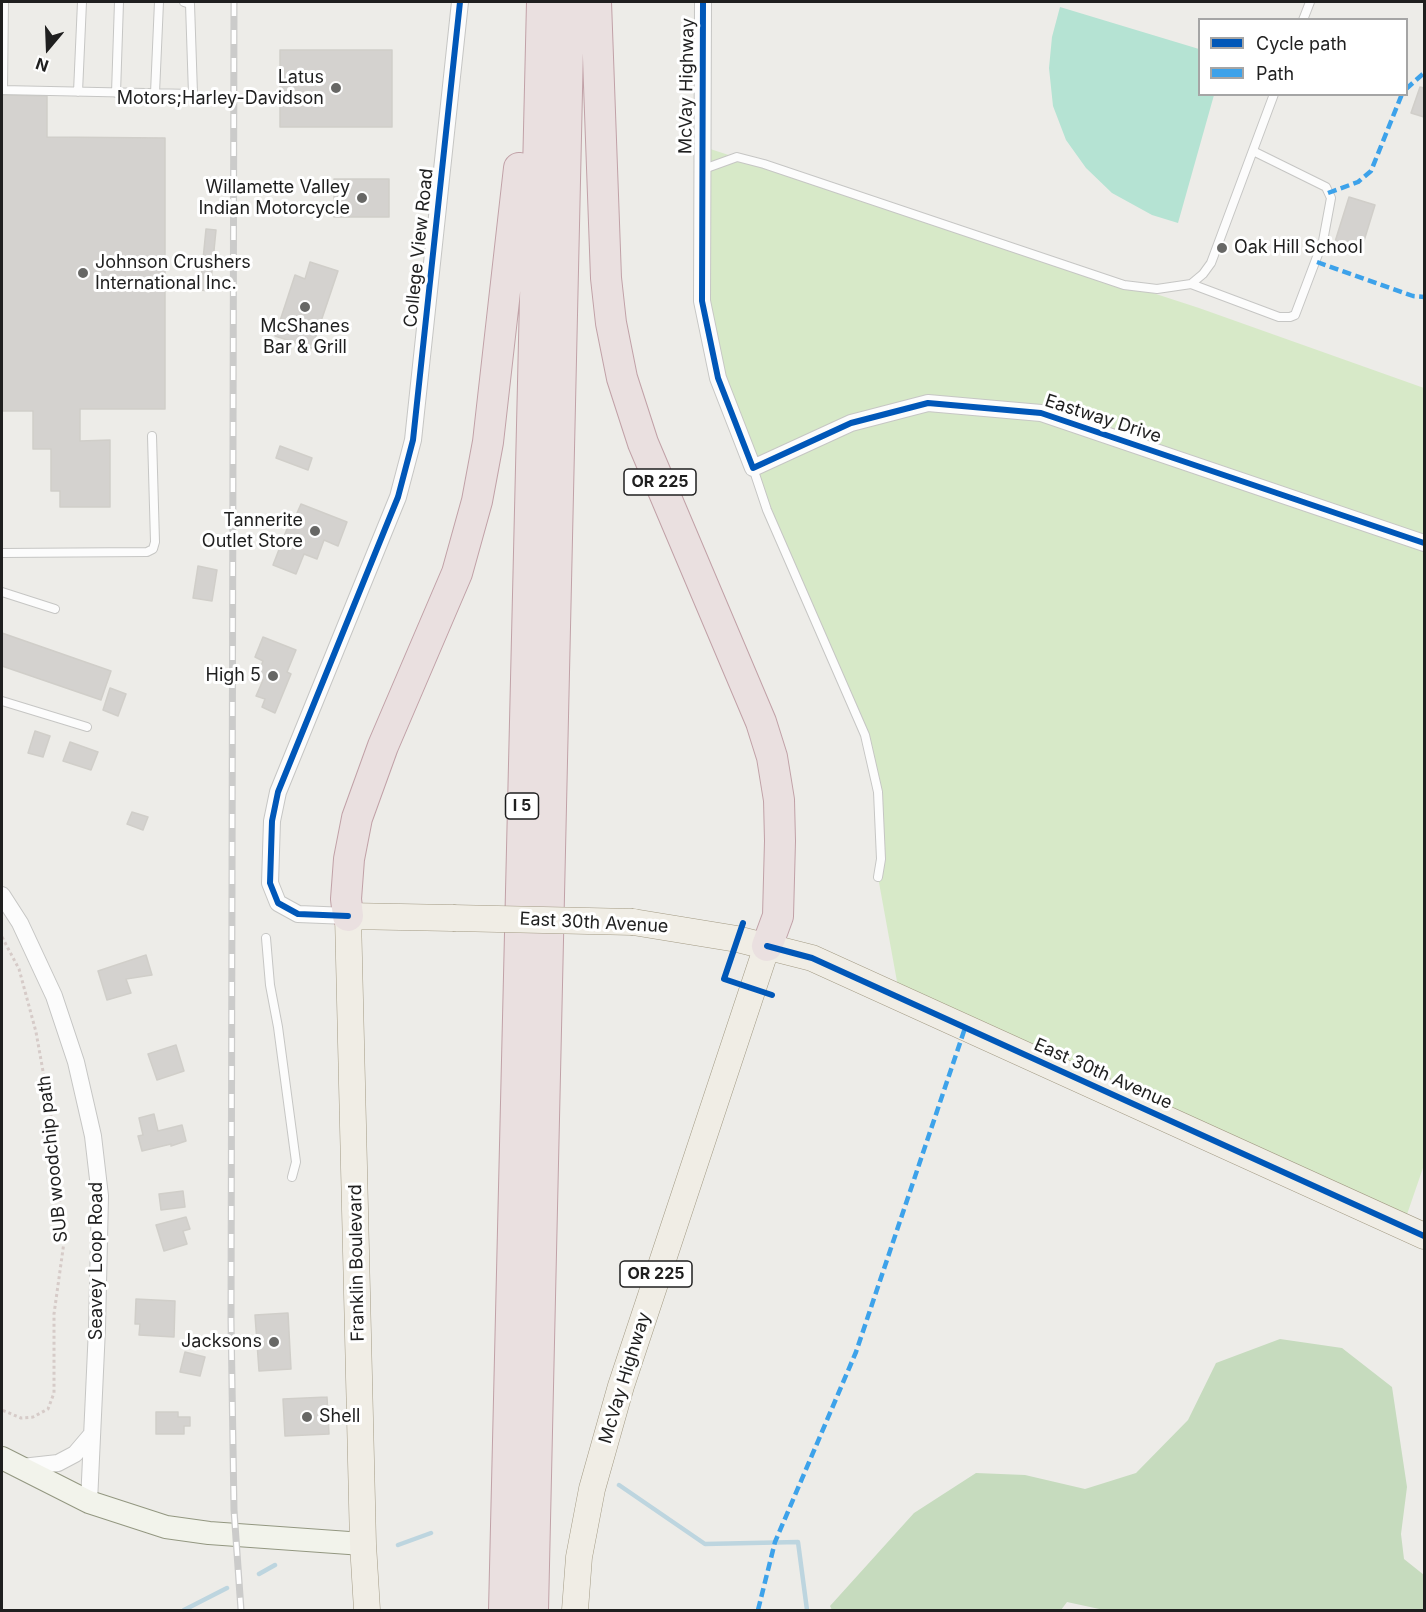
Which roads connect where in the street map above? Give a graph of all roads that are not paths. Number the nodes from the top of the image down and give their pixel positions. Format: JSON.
{"nodes":[{"id":1,"x":4,"y":2,"type":"edge"},
{"id":2,"x":82,"y":2,"type":"edge"},
{"id":3,"x":120,"y":2,"type":"edge"},
{"id":4,"x":159,"y":2,"type":"edge"},
{"id":5,"x":184,"y":2,"type":"edge"},
{"id":6,"x":460,"y":2,"type":"edge"},
{"id":7,"x":537,"y":2,"type":"edge"},
{"id":8,"x":542,"y":2,"type":"edge"},
{"id":9,"x":569,"y":2,"type":"edge"},
{"id":10,"x":596,"y":2,"type":"edge"},
{"id":11,"x":703,"y":2,"type":"edge"},
{"id":12,"x":1310,"y":2,"type":"edge"},
{"id":13,"x":1304,"y":18,"type":"edge"},
{"id":14,"x":2,"y":90,"type":"edge"},
{"id":15,"x":78,"y":92,"type":"junction"},
{"id":16,"x":116,"y":93,"type":"junction"},
{"id":17,"x":155,"y":93,"type":"junction"},
{"id":18,"x":1273,"y":96,"type":"edge"},
{"id":19,"x":1253,"y":151,"type":"junction"},
{"id":20,"x":701,"y":170,"type":"junction"},
{"id":21,"x":1191,"y":284,"type":"junction"},
{"id":22,"x":152,"y":436,"type":"dead end"},
{"id":23,"x":753,"y":468,"type":"junction"},
{"id":24,"x":1425,"y":543,"type":"edge"},
{"id":25,"x":2,"y":553,"type":"edge"},
{"id":26,"x":2,"y":592,"type":"edge"},
{"id":27,"x":55,"y":609,"type":"dead end"},
{"id":28,"x":2,"y":701,"type":"edge"},
{"id":29,"x":87,"y":727,"type":"dead end"},
{"id":30,"x":878,"y":877,"type":"dead end"},
{"id":31,"x":2,"y":895,"type":"edge"},
{"id":32,"x":348,"y":916,"type":"junction"},
{"id":33,"x":266,"y":938,"type":"dead end"},
{"id":34,"x":768,"y":946,"type":"junction"},
{"id":35,"x":292,"y":1177,"type":"dead end"},
{"id":36,"x":1425,"y":1236,"type":"edge"},
{"id":37,"x":92,"y":1433,"type":"junction"},
{"id":38,"x":10,"y":1462,"type":"edge"},
{"id":39,"x":88,"y":1502,"type":"junction"},
{"id":40,"x":363,"y":1544,"type":"junction"},
{"id":41,"x":367,"y":1611,"type":"edge"},
{"id":42,"x":504,"y":1611,"type":"edge"},
{"id":43,"x":533,"y":1611,"type":"edge"},
{"id":44,"x":575,"y":1611,"type":"edge"}],
"edges":[{"from":1,"to":14,"type":"lane"},
{"from":2,"to":15,"type":"lane"},
{"from":3,"to":16,"type":"lane"},
{"from":4,"to":17,"type":"lane"},
{"from":5,"to":17,"type":"lane"},
{"from":6,"to":32,"type":"street","name":"College View Road"},
{"from":7,"to":32,"type":"highway"},
{"from":8,"to":42,"type":"highway","number":"I 5"},
{"from":9,"to":43,"type":"highway","number":"I 5"},
{"from":10,"to":34,"type":"highway","number":"OR 225"},
{"from":11,"to":20,"type":"street","name":"McVay Highway"},
{"from":12,"to":13,"type":"lane"},
{"from":14,"to":15,"type":"lane"},
{"from":15,"to":16,"type":"lane"},
{"from":16,"to":17,"type":"lane"},
{"from":18,"to":19,"type":"lane"},
{"from":19,"to":21,"type":"lane"},
{"from":19,"to":21,"type":"lane"},
{"from":20,"to":21,"type":"lane"},
{"from":20,"to":23,"type":"street"},
{"from":22,"to":25,"type":"lane"},
{"from":23,"to":24,"type":"street","name":"Eastway Drive"},
{"from":23,"to":30,"type":"lane"},
{"from":26,"to":27,"type":"lane"},
{"from":28,"to":29,"type":"lane"},
{"from":31,"to":37,"type":"street","name":"Seavey Loop Road"},
{"from":32,"to":34,"type":"main road","name":"East 30th Avenue","bridge":true},
{"from":32,"to":40,"type":"main road","name":"Franklin Boulevard"},
{"from":33,"to":35,"type":"lane"},
{"from":34,"to":36,"type":"main road","name":"East 30th Avenue"},
{"from":34,"to":44,"type":"main road","name":"McVay Highway","number":"OR 225"},
{"from":37,"to":38,"type":"street"},
{"from":37,"to":39,"type":"street","name":"Seavey Loop Road"},
{"from":38,"to":39,"type":"main road"},
{"from":39,"to":40,"type":"main road"},
{"from":40,"to":41,"type":"main road","name":"Franklin Boulevard"}]}
